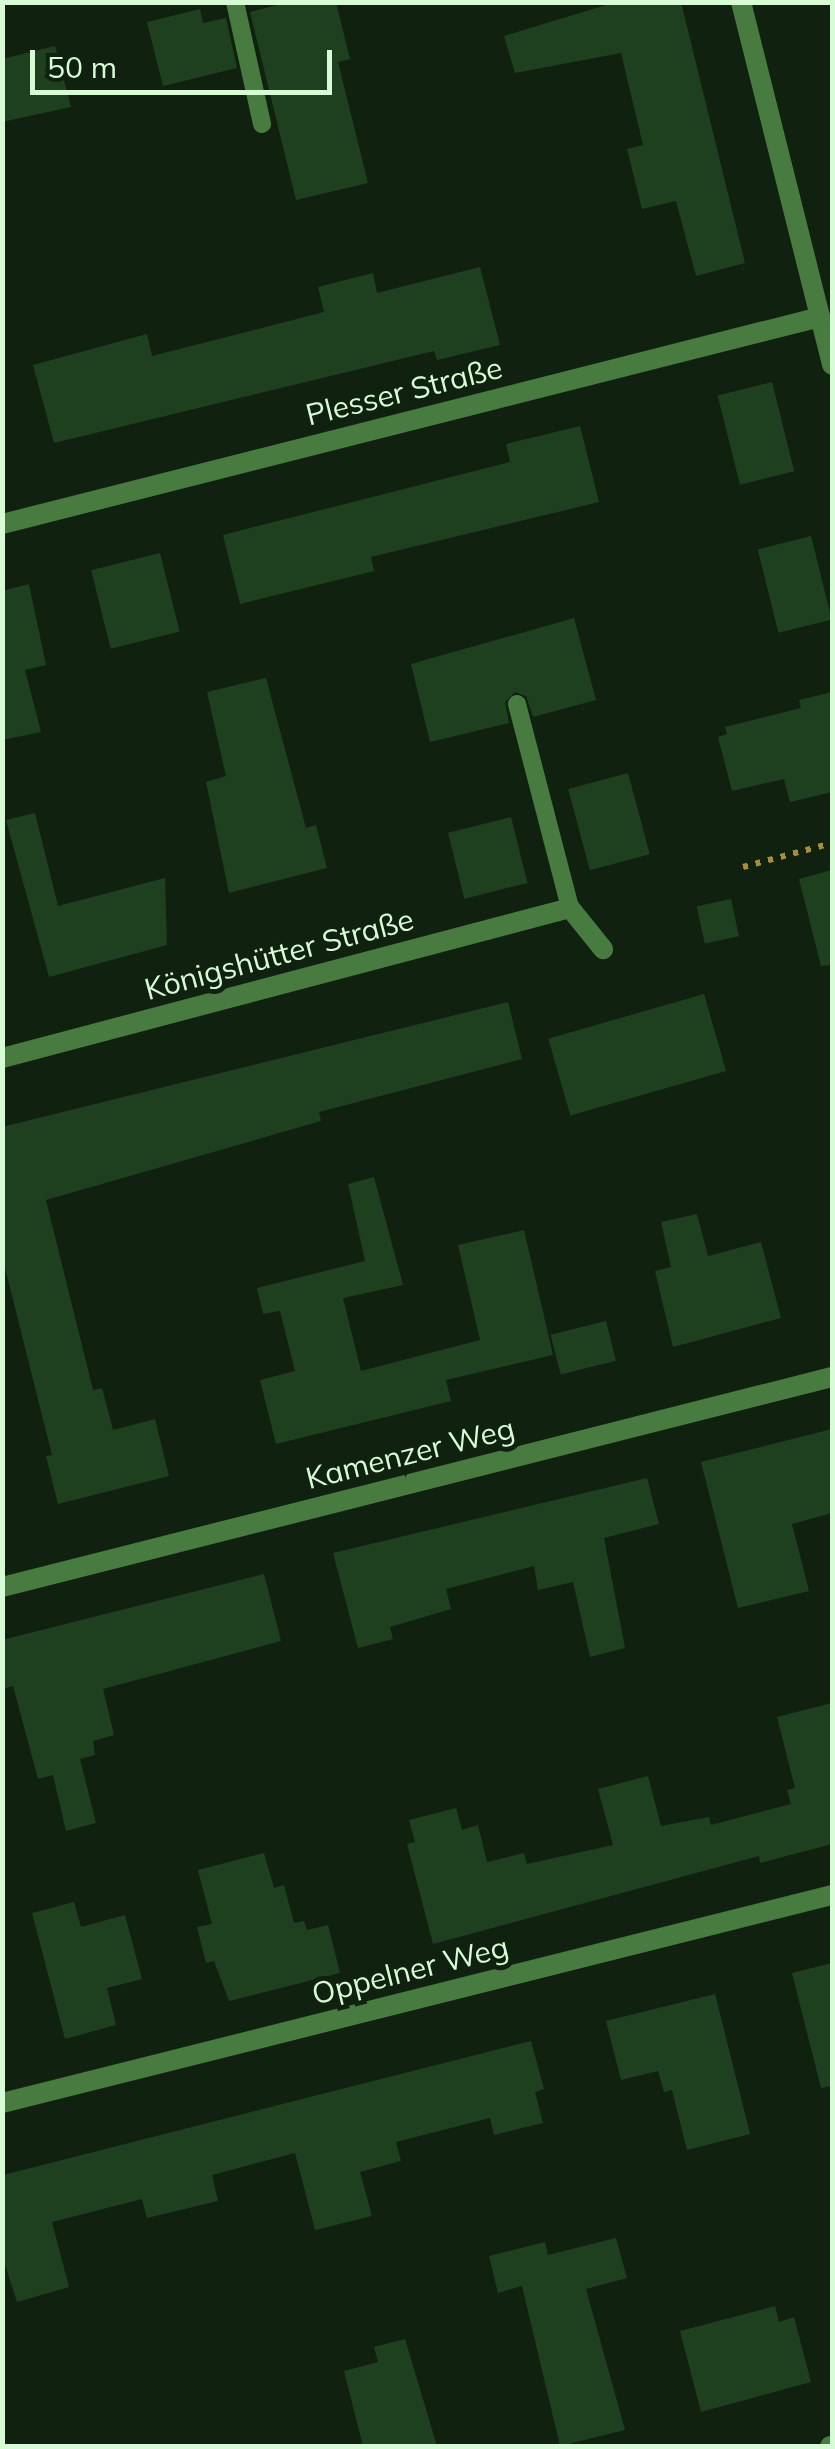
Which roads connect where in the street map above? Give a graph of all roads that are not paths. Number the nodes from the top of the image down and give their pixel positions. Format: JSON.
{"nodes":[{"id":1,"x":235,"y":2,"type":"edge"},
{"id":2,"x":742,"y":2,"type":"edge"},
{"id":3,"x":262,"y":124,"type":"dead end"},
{"id":4,"x":820,"y":316,"type":"junction"},
{"id":5,"x":832,"y":365,"type":"edge"},
{"id":6,"x":2,"y":524,"type":"edge"},
{"id":7,"x":518,"y":704,"type":"dead end"},
{"id":8,"x":570,"y":908,"type":"junction"},
{"id":9,"x":602,"y":949,"type":"dead end"},
{"id":10,"x":2,"y":1058,"type":"edge"},
{"id":11,"x":832,"y":1378,"type":"edge"},
{"id":12,"x":2,"y":1588,"type":"edge"},
{"id":13,"x":832,"y":1895,"type":"edge"},
{"id":14,"x":2,"y":2103,"type":"edge"}],
"edges":[{"from":1,"to":3,"type":"lane"},
{"from":2,"to":4,"type":"street"},
{"from":4,"to":5,"type":"street"},
{"from":4,"to":6,"type":"street","name":"Plesser Straße"},
{"from":7,"to":8,"type":"lane"},
{"from":8,"to":9,"type":"street"},
{"from":8,"to":10,"type":"street","name":"Königshütter Straße"},
{"from":11,"to":12,"type":"street","name":"Kamenzer Weg"},
{"from":13,"to":14,"type":"street","name":"Oppelner Weg"}]}
